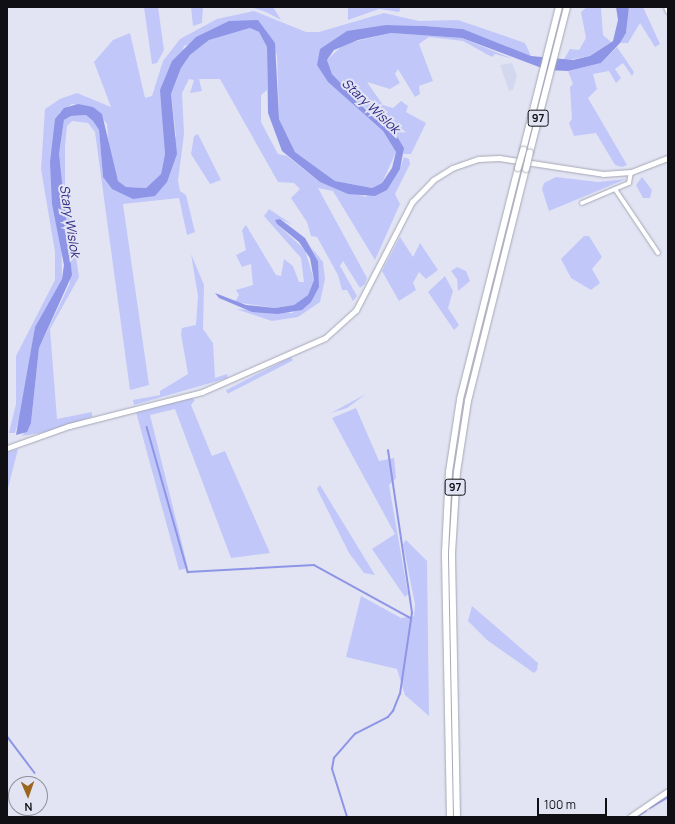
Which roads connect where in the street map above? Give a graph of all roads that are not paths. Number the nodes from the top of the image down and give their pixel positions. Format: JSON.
{"nodes":[{"id":1,"x":559,"y":7,"type":"edge"},
{"id":2,"x":567,"y":7,"type":"edge"},
{"id":3,"x":666,"y":7,"type":"edge"},
{"id":4,"x":668,"y":12,"type":"edge"},
{"id":5,"x":668,"y":158,"type":"edge"},
{"id":6,"x":631,"y":172,"type":"junction"},
{"id":7,"x":615,"y":189,"type":"junction"},
{"id":8,"x":582,"y":203,"type":"dead end"},
{"id":9,"x":658,"y":253,"type":"dead end"},
{"id":10,"x":7,"y":448,"type":"edge"},
{"id":11,"x":668,"y":791,"type":"edge"},
{"id":12,"x":450,"y":817,"type":"edge"},
{"id":13,"x":457,"y":817,"type":"edge"},
{"id":14,"x":630,"y":817,"type":"edge"}],
"edges":[{"from":1,"to":12,"type":"main road","number":"97","bridge":true},
{"from":2,"to":13,"type":"main road","number":"97","bridge":true},
{"from":3,"to":4,"type":"street"},
{"from":5,"to":6,"type":"street"},
{"from":6,"to":7,"type":"street"},
{"from":6,"to":10,"type":"street"},
{"from":7,"to":8,"type":"street"},
{"from":7,"to":9,"type":"street"},
{"from":11,"to":14,"type":"street"}]}
